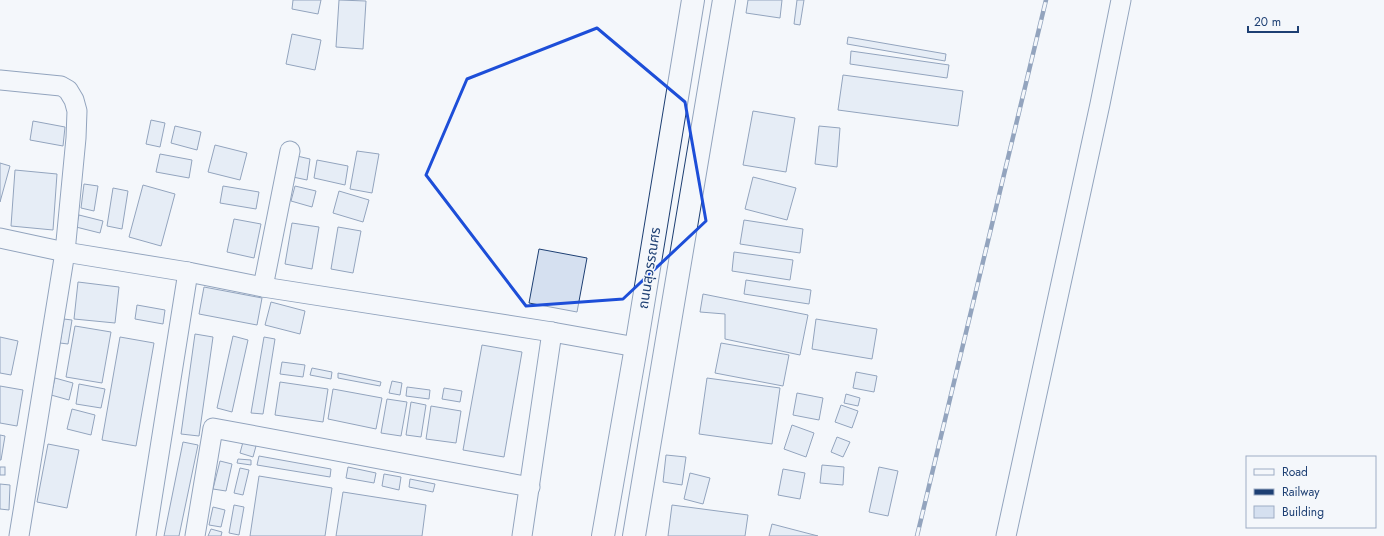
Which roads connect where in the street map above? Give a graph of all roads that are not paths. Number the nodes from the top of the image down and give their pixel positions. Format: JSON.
{"nodes":[{"id":1,"x":693,"y":0,"type":"edge"},
{"id":2,"x":724,"y":0,"type":"edge"},
{"id":3,"x":1121,"y":0,"type":"edge"},
{"id":4,"x":0,"y":80,"type":"edge"},
{"id":5,"x":290,"y":151,"type":"dead end"},
{"id":6,"x":0,"y":238,"type":"edge"},
{"id":7,"x":65,"y":252,"type":"junction"},
{"id":8,"x":188,"y":272,"type":"junction"},
{"id":9,"x":263,"y":287,"type":"junction"},
{"id":10,"x":552,"y":332,"type":"junction"},
{"id":11,"x":636,"y":347,"type":"junction"},
{"id":12,"x":530,"y":487,"type":"junction"},
{"id":13,"x":19,"y":536,"type":"edge"},
{"id":14,"x":146,"y":536,"type":"edge"},
{"id":15,"x":195,"y":536,"type":"edge"},
{"id":16,"x":522,"y":536,"type":"edge"},
{"id":17,"x":603,"y":536,"type":"edge"},
{"id":18,"x":634,"y":536,"type":"edge"},
{"id":19,"x":1006,"y":536,"type":"edge"}],
"edges":[{"from":1,"to":11,"type":"main road","name":"ถนนสุวรรณศร"},
{"from":2,"to":18,"type":"main road","name":"ถนนสุวรรณศร"},
{"from":3,"to":19,"type":"street"},
{"from":4,"to":7,"type":"street"},
{"from":5,"to":9,"type":"street"},
{"from":6,"to":7,"type":"street"},
{"from":7,"to":8,"type":"street"},
{"from":7,"to":13,"type":"street"},
{"from":8,"to":9,"type":"street"},
{"from":8,"to":14,"type":"street"},
{"from":9,"to":10,"type":"street"},
{"from":10,"to":11,"type":"street"},
{"from":10,"to":12,"type":"street"},
{"from":11,"to":17,"type":"main road","name":"ถนนสุวรรณศร"},
{"from":12,"to":15,"type":"street"},
{"from":12,"to":16,"type":"street"}]}
